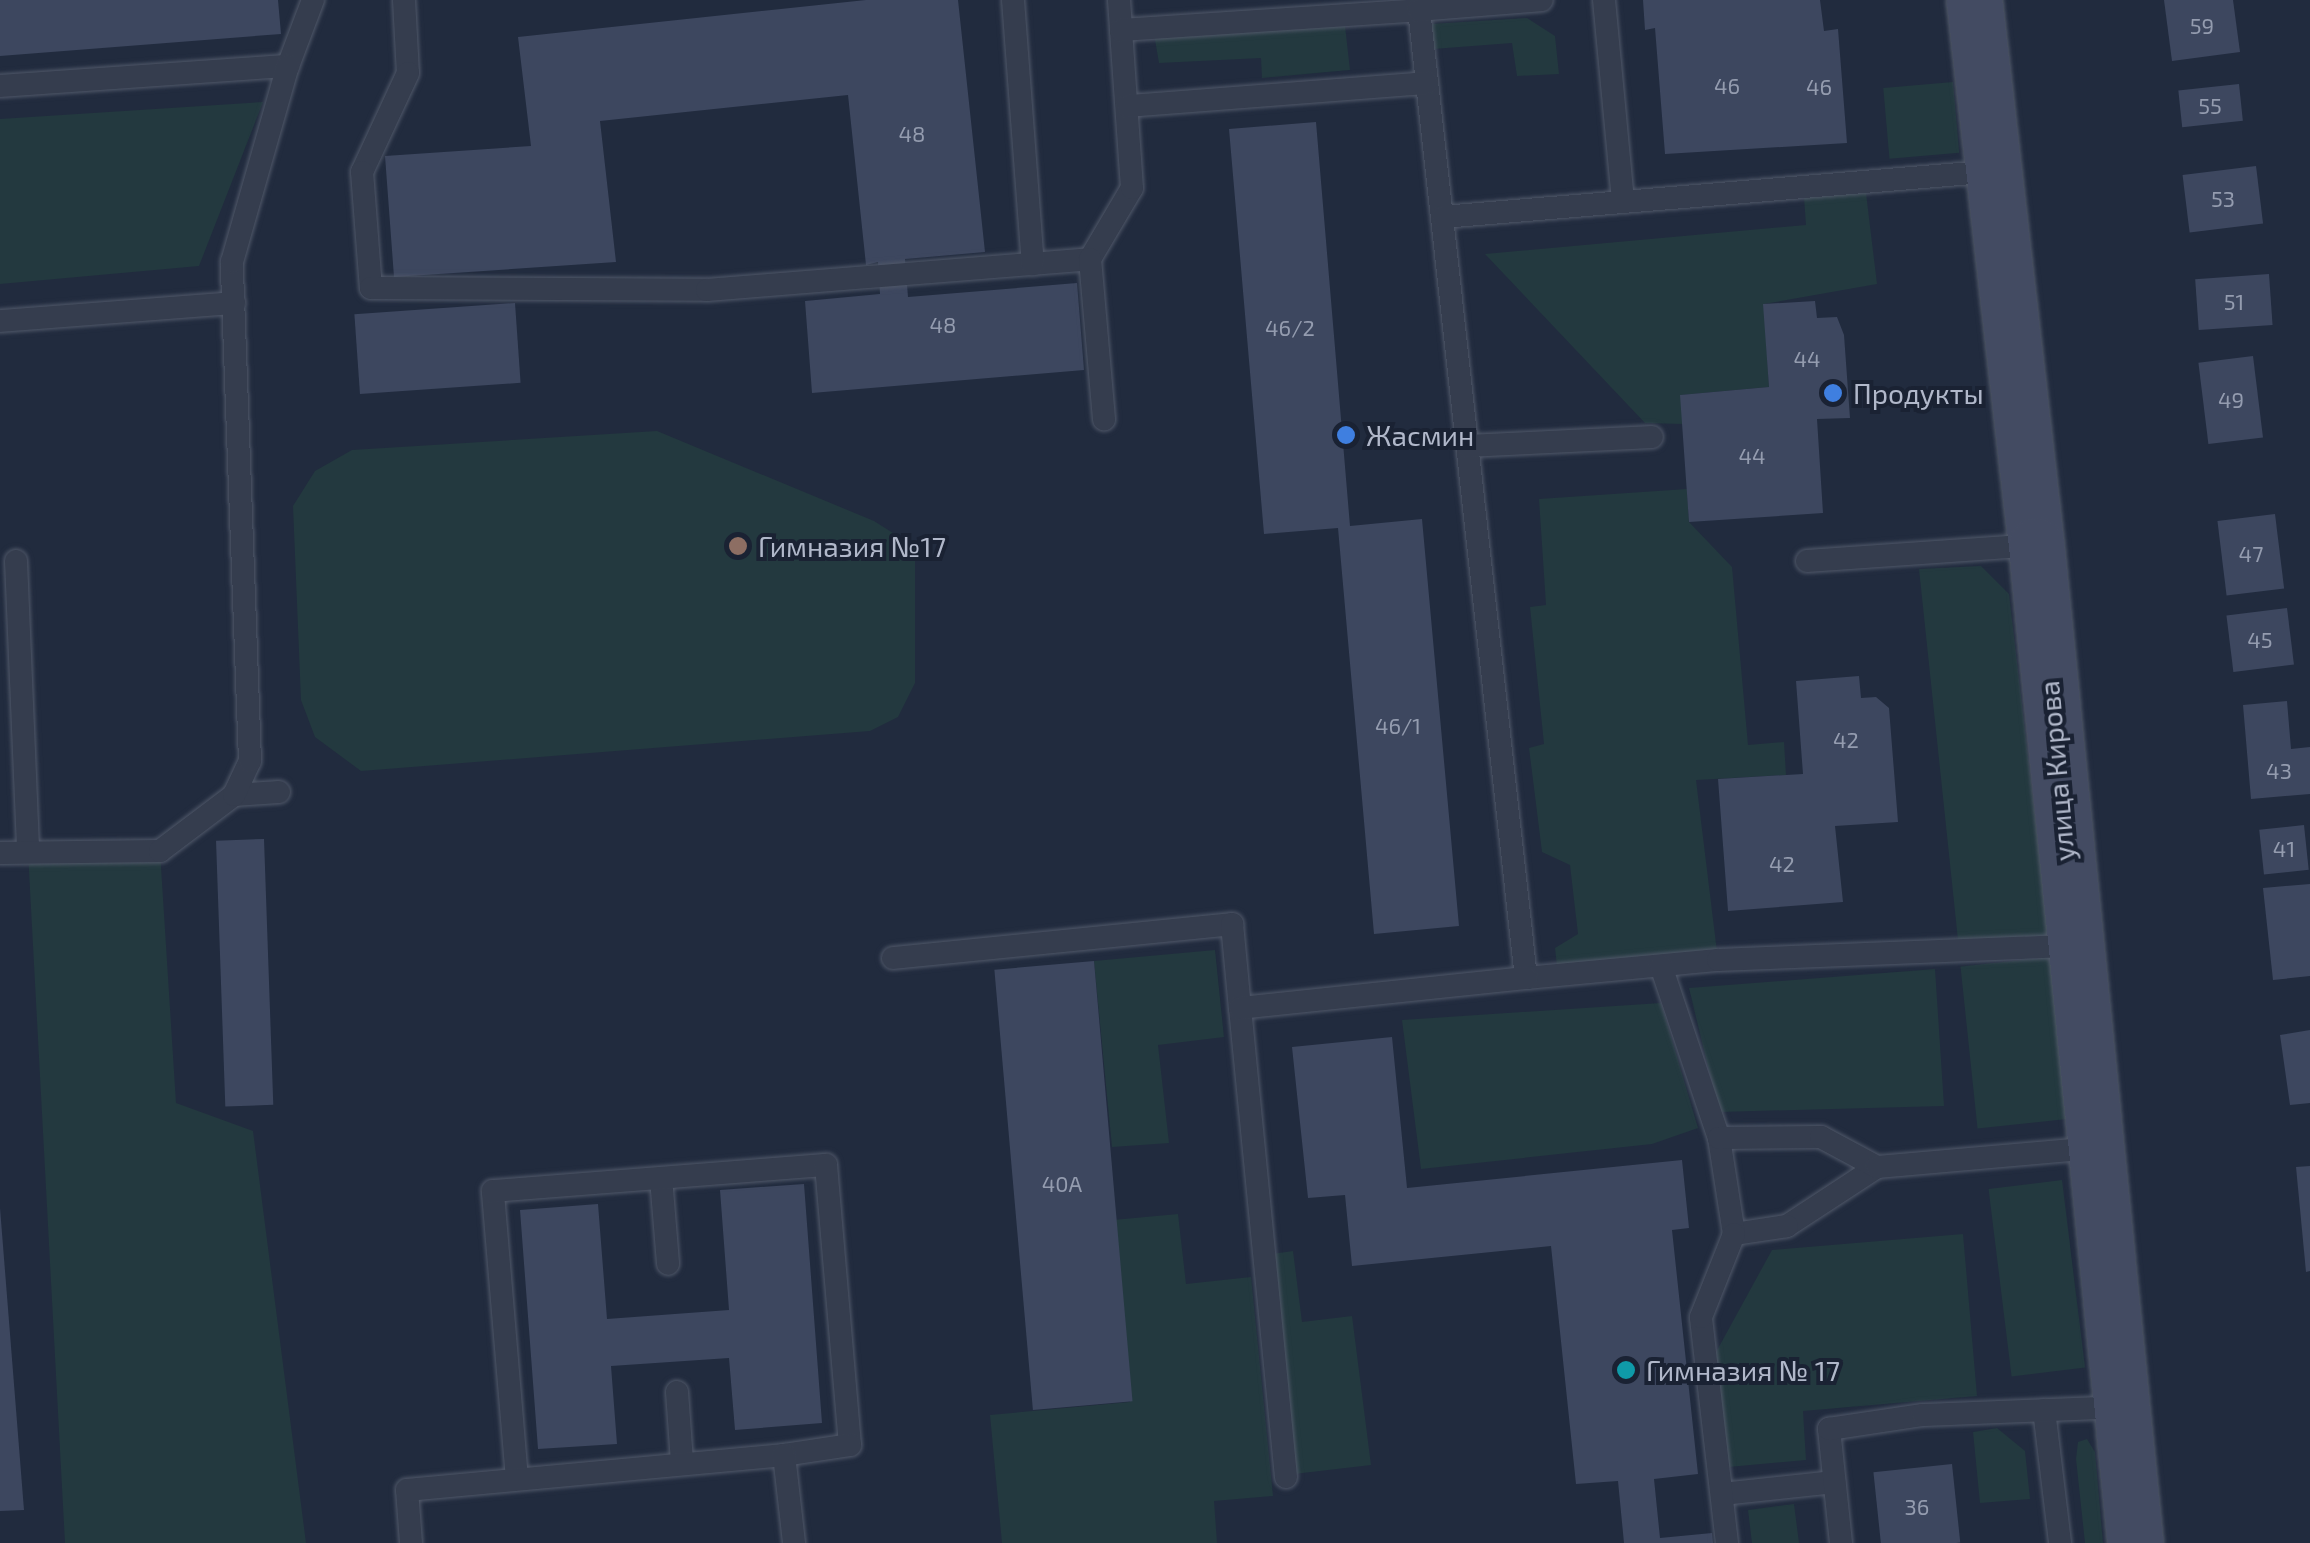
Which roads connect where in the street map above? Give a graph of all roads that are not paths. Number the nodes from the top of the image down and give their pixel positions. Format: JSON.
{"nodes":[{"id":1,"x":313,"y":0,"type":"edge"},
{"id":2,"x":404,"y":0,"type":"edge"},
{"id":3,"x":1013,"y":0,"type":"edge"},
{"id":4,"x":1119,"y":0,"type":"edge"},
{"id":5,"x":1542,"y":0,"type":"edge"},
{"id":6,"x":1604,"y":0,"type":"edge"},
{"id":7,"x":1974,"y":0,"type":"edge"},
{"id":8,"x":1419,"y":10,"type":"junction"},
{"id":9,"x":1121,"y":30,"type":"junction"},
{"id":10,"x":288,"y":66,"type":"junction"},
{"id":11,"x":1427,"y":84,"type":"junction"},
{"id":12,"x":0,"y":86,"type":"edge"},
{"id":13,"x":1128,"y":106,"type":"junction"},
{"id":14,"x":1995,"y":171,"type":"junction"},
{"id":15,"x":1623,"y":202,"type":"junction"},
{"id":16,"x":1443,"y":217,"type":"junction"},
{"id":17,"x":1090,"y":259,"type":"junction"},
{"id":18,"x":1033,"y":264,"type":"junction"},
{"id":19,"x":234,"y":303,"type":"junction"},
{"id":20,"x":0,"y":321,"type":"edge"},
{"id":21,"x":1104,"y":419,"type":"dead end"},
{"id":22,"x":1652,"y":438,"type":"dead end"},
{"id":23,"x":1468,"y":446,"type":"junction"},
{"id":24,"x":2036,"y":546,"type":"junction"},
{"id":25,"x":16,"y":561,"type":"dead end"},
{"id":26,"x":1807,"y":561,"type":"dead end"},
{"id":27,"x":279,"y":792,"type":"dead end"},
{"id":28,"x":234,"y":795,"type":"junction"},
{"id":29,"x":28,"y":852,"type":"junction"},
{"id":30,"x":0,"y":853,"type":"edge"},
{"id":31,"x":2072,"y":946,"type":"junction"},
{"id":32,"x":894,"y":958,"type":"dead end"},
{"id":33,"x":1661,"y":966,"type":"junction"},
{"id":34,"x":1526,"y":978,"type":"junction"},
{"id":35,"x":1240,"y":1008,"type":"junction"},
{"id":36,"x":1718,"y":1138,"type":"junction"},
{"id":37,"x":2093,"y":1148,"type":"junction"},
{"id":38,"x":1877,"y":1167,"type":"junction"},
{"id":39,"x":662,"y":1178,"type":"junction"},
{"id":40,"x":1734,"y":1234,"type":"junction"},
{"id":41,"x":668,"y":1264,"type":"dead end"},
{"id":42,"x":677,"y":1392,"type":"dead end"},
{"id":43,"x":2120,"y":1407,"type":"junction"},
{"id":44,"x":2044,"y":1410,"type":"junction"},
{"id":45,"x":784,"y":1454,"type":"junction"},
{"id":46,"x":682,"y":1462,"type":"junction"},
{"id":47,"x":1286,"y":1477,"type":"dead end"},
{"id":48,"x":517,"y":1479,"type":"junction"},
{"id":49,"x":1834,"y":1482,"type":"junction"},
{"id":50,"x":1722,"y":1494,"type":"junction"},
{"id":51,"x":411,"y":1543,"type":"edge"},
{"id":52,"x":794,"y":1543,"type":"edge"},
{"id":53,"x":1727,"y":1543,"type":"edge"},
{"id":54,"x":1841,"y":1543,"type":"edge"},
{"id":55,"x":2060,"y":1543,"type":"edge"},
{"id":56,"x":2135,"y":1543,"type":"edge"}],
"edges":[{"from":1,"to":10,"type":"lane"},
{"from":2,"to":18,"type":"lane"},
{"from":3,"to":18,"type":"lane"},
{"from":4,"to":9,"type":"lane"},
{"from":5,"to":8,"type":"lane"},
{"from":6,"to":15,"type":"lane"},
{"from":7,"to":14,"type":"street","name":"улица Кирова"},
{"from":8,"to":9,"type":"lane"},
{"from":8,"to":11,"type":"lane"},
{"from":9,"to":13,"type":"lane"},
{"from":10,"to":12,"type":"lane"},
{"from":10,"to":19,"type":"lane"},
{"from":11,"to":13,"type":"lane"},
{"from":11,"to":16,"type":"lane"},
{"from":13,"to":17,"type":"lane"},
{"from":14,"to":15,"type":"lane"},
{"from":14,"to":24,"type":"street","name":"улица Кирова"},
{"from":15,"to":16,"type":"lane"},
{"from":16,"to":23,"type":"lane"},
{"from":17,"to":18,"type":"lane"},
{"from":17,"to":21,"type":"lane"},
{"from":19,"to":20,"type":"lane"},
{"from":19,"to":28,"type":"lane"},
{"from":22,"to":23,"type":"lane"},
{"from":23,"to":34,"type":"lane"},
{"from":24,"to":26,"type":"lane"},
{"from":24,"to":31,"type":"street","name":"улица Кирова"},
{"from":25,"to":29,"type":"lane"},
{"from":27,"to":28,"type":"lane"},
{"from":28,"to":29,"type":"lane"},
{"from":29,"to":30,"type":"lane"},
{"from":31,"to":33,"type":"lane"},
{"from":31,"to":37,"type":"street","name":"улица Кирова"},
{"from":32,"to":35,"type":"lane"},
{"from":33,"to":34,"type":"lane"},
{"from":33,"to":36,"type":"lane"},
{"from":34,"to":35,"type":"lane"},
{"from":35,"to":47,"type":"lane"},
{"from":36,"to":38,"type":"lane"},
{"from":36,"to":40,"type":"lane"},
{"from":37,"to":38,"type":"lane"},
{"from":37,"to":43,"type":"street","name":"улица Кирова"},
{"from":38,"to":40,"type":"lane"},
{"from":39,"to":41,"type":"lane"},
{"from":39,"to":45,"type":"lane"},
{"from":39,"to":48,"type":"lane"},
{"from":40,"to":50,"type":"lane"},
{"from":42,"to":46,"type":"lane"},
{"from":43,"to":44,"type":"lane"},
{"from":43,"to":56,"type":"street","name":"улица Кирова"},
{"from":44,"to":49,"type":"lane"},
{"from":44,"to":55,"type":"lane"},
{"from":45,"to":46,"type":"lane"},
{"from":45,"to":52,"type":"lane"},
{"from":46,"to":48,"type":"lane"},
{"from":48,"to":51,"type":"lane"},
{"from":49,"to":50,"type":"lane"},
{"from":49,"to":54,"type":"lane"},
{"from":50,"to":53,"type":"lane"}]}
